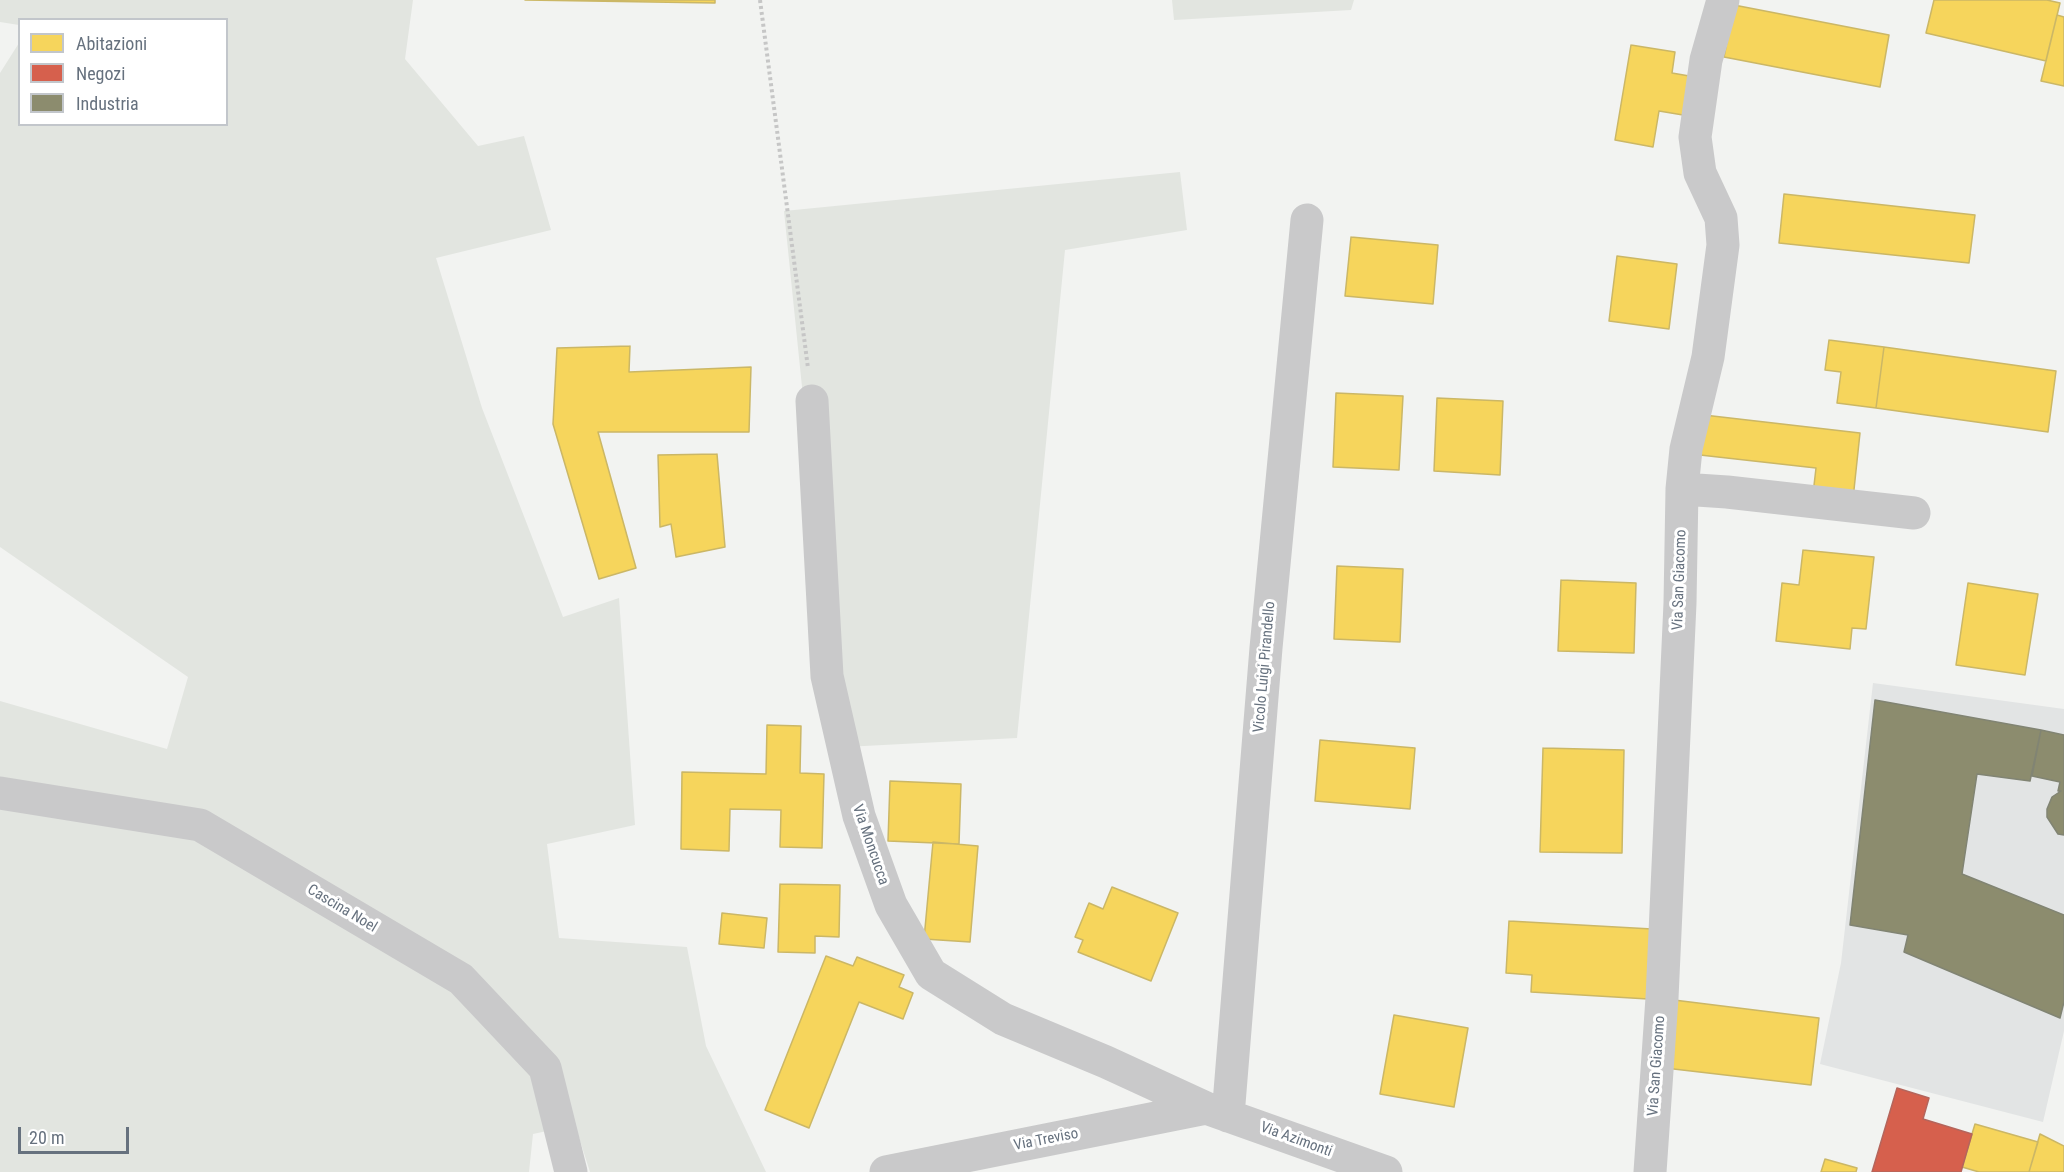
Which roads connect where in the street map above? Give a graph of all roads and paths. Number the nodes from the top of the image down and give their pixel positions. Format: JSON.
{"nodes":[{"id":1,"x":760,"y":0,"type":"edge"},
{"id":2,"x":1723,"y":0,"type":"edge"},
{"id":3,"x":1307,"y":220,"type":"dead end"},
{"id":4,"x":812,"y":401,"type":"joint"},
{"id":5,"x":1682,"y":489,"type":"junction"},
{"id":6,"x":1914,"y":513,"type":"dead end"},
{"id":7,"x":0,"y":793,"type":"edge"},
{"id":8,"x":1217,"y":1112,"type":"junction"},
{"id":9,"x":572,"y":1172,"type":"edge"},
{"id":10,"x":885,"y":1172,"type":"edge"},
{"id":11,"x":1386,"y":1172,"type":"edge"},
{"id":12,"x":1650,"y":1172,"type":"edge"}],
"edges":[{"from":1,"to":4,"type":"path"},
{"from":2,"to":5,"type":"street","name":"Via San Giacomo"},
{"from":3,"to":8,"type":"street","name":"Vicolo Luigi Pirandello"},
{"from":4,"to":8,"type":"street","name":"Via Moncucca"},
{"from":5,"to":6,"type":"street"},
{"from":5,"to":12,"type":"street","name":"Via San Giacomo"},
{"from":7,"to":9,"type":"street","name":"Cascina Noel"},
{"from":8,"to":10,"type":"street","name":"Via Treviso"},
{"from":8,"to":11,"type":"street","name":"Via Azimonti"}]}
